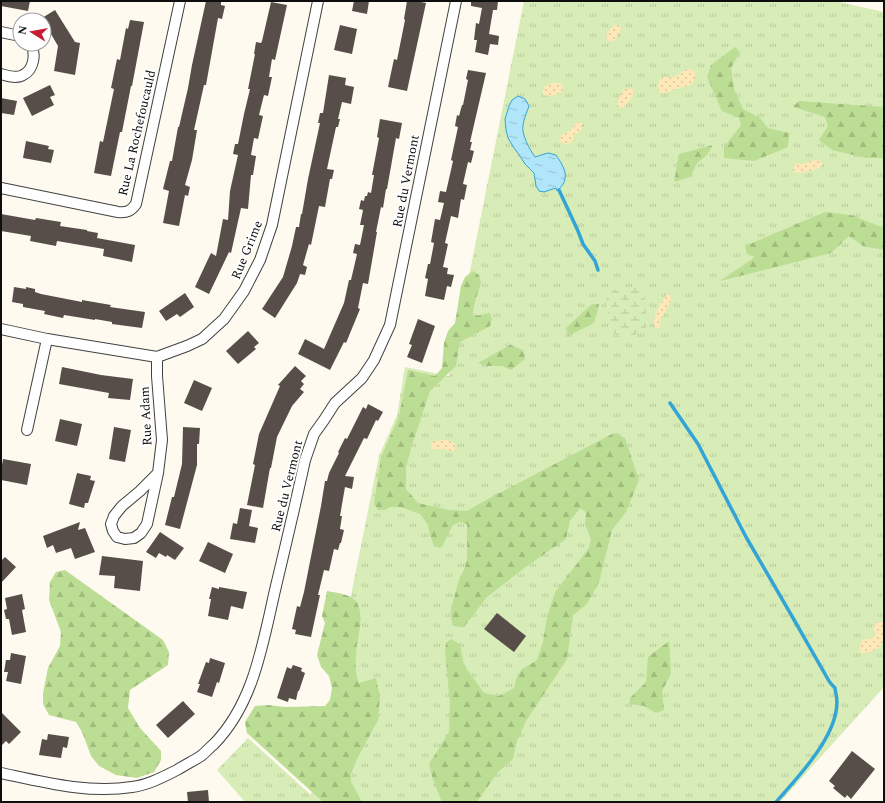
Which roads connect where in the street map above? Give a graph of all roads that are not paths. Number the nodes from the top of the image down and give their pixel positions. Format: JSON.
{"nodes":[{"id":1,"x":180,"y":1,"type":"edge"},
{"id":2,"x":318,"y":1,"type":"edge"},
{"id":3,"x":456,"y":1,"type":"edge"},
{"id":4,"x":1,"y":32,"type":"edge"},
{"id":5,"x":12,"y":34,"type":"edge"},
{"id":6,"x":34,"y":52,"type":"edge"},
{"id":7,"x":1,"y":74,"type":"edge"},
{"id":8,"x":1,"y":188,"type":"edge"},
{"id":9,"x":1,"y":328,"type":"edge"},
{"id":10,"x":46,"y":339,"type":"junction"},
{"id":11,"x":157,"y":357,"type":"junction"},
{"id":12,"x":27,"y":430,"type":"dead end"},
{"id":13,"x":158,"y":473,"type":"junction"},
{"id":14,"x":1,"y":774,"type":"edge"}],
"edges":[{"from":1,"to":8,"type":"street","name":"Rue La Rochefoucauld"},
{"from":2,"to":11,"type":"street","name":"Rue Grime"},
{"from":3,"to":14,"type":"street","name":"Rue du Vermont"},
{"from":4,"to":5,"type":"street"},
{"from":6,"to":7,"type":"street"},
{"from":9,"to":10,"type":"street","name":"Rue Grime"},
{"from":10,"to":11,"type":"street","name":"Rue Grime"},
{"from":10,"to":12,"type":"street"},
{"from":11,"to":13,"type":"street","name":"Rue Adam"},
{"from":13,"to":13,"type":"street","name":"Rue Adam"}]}
